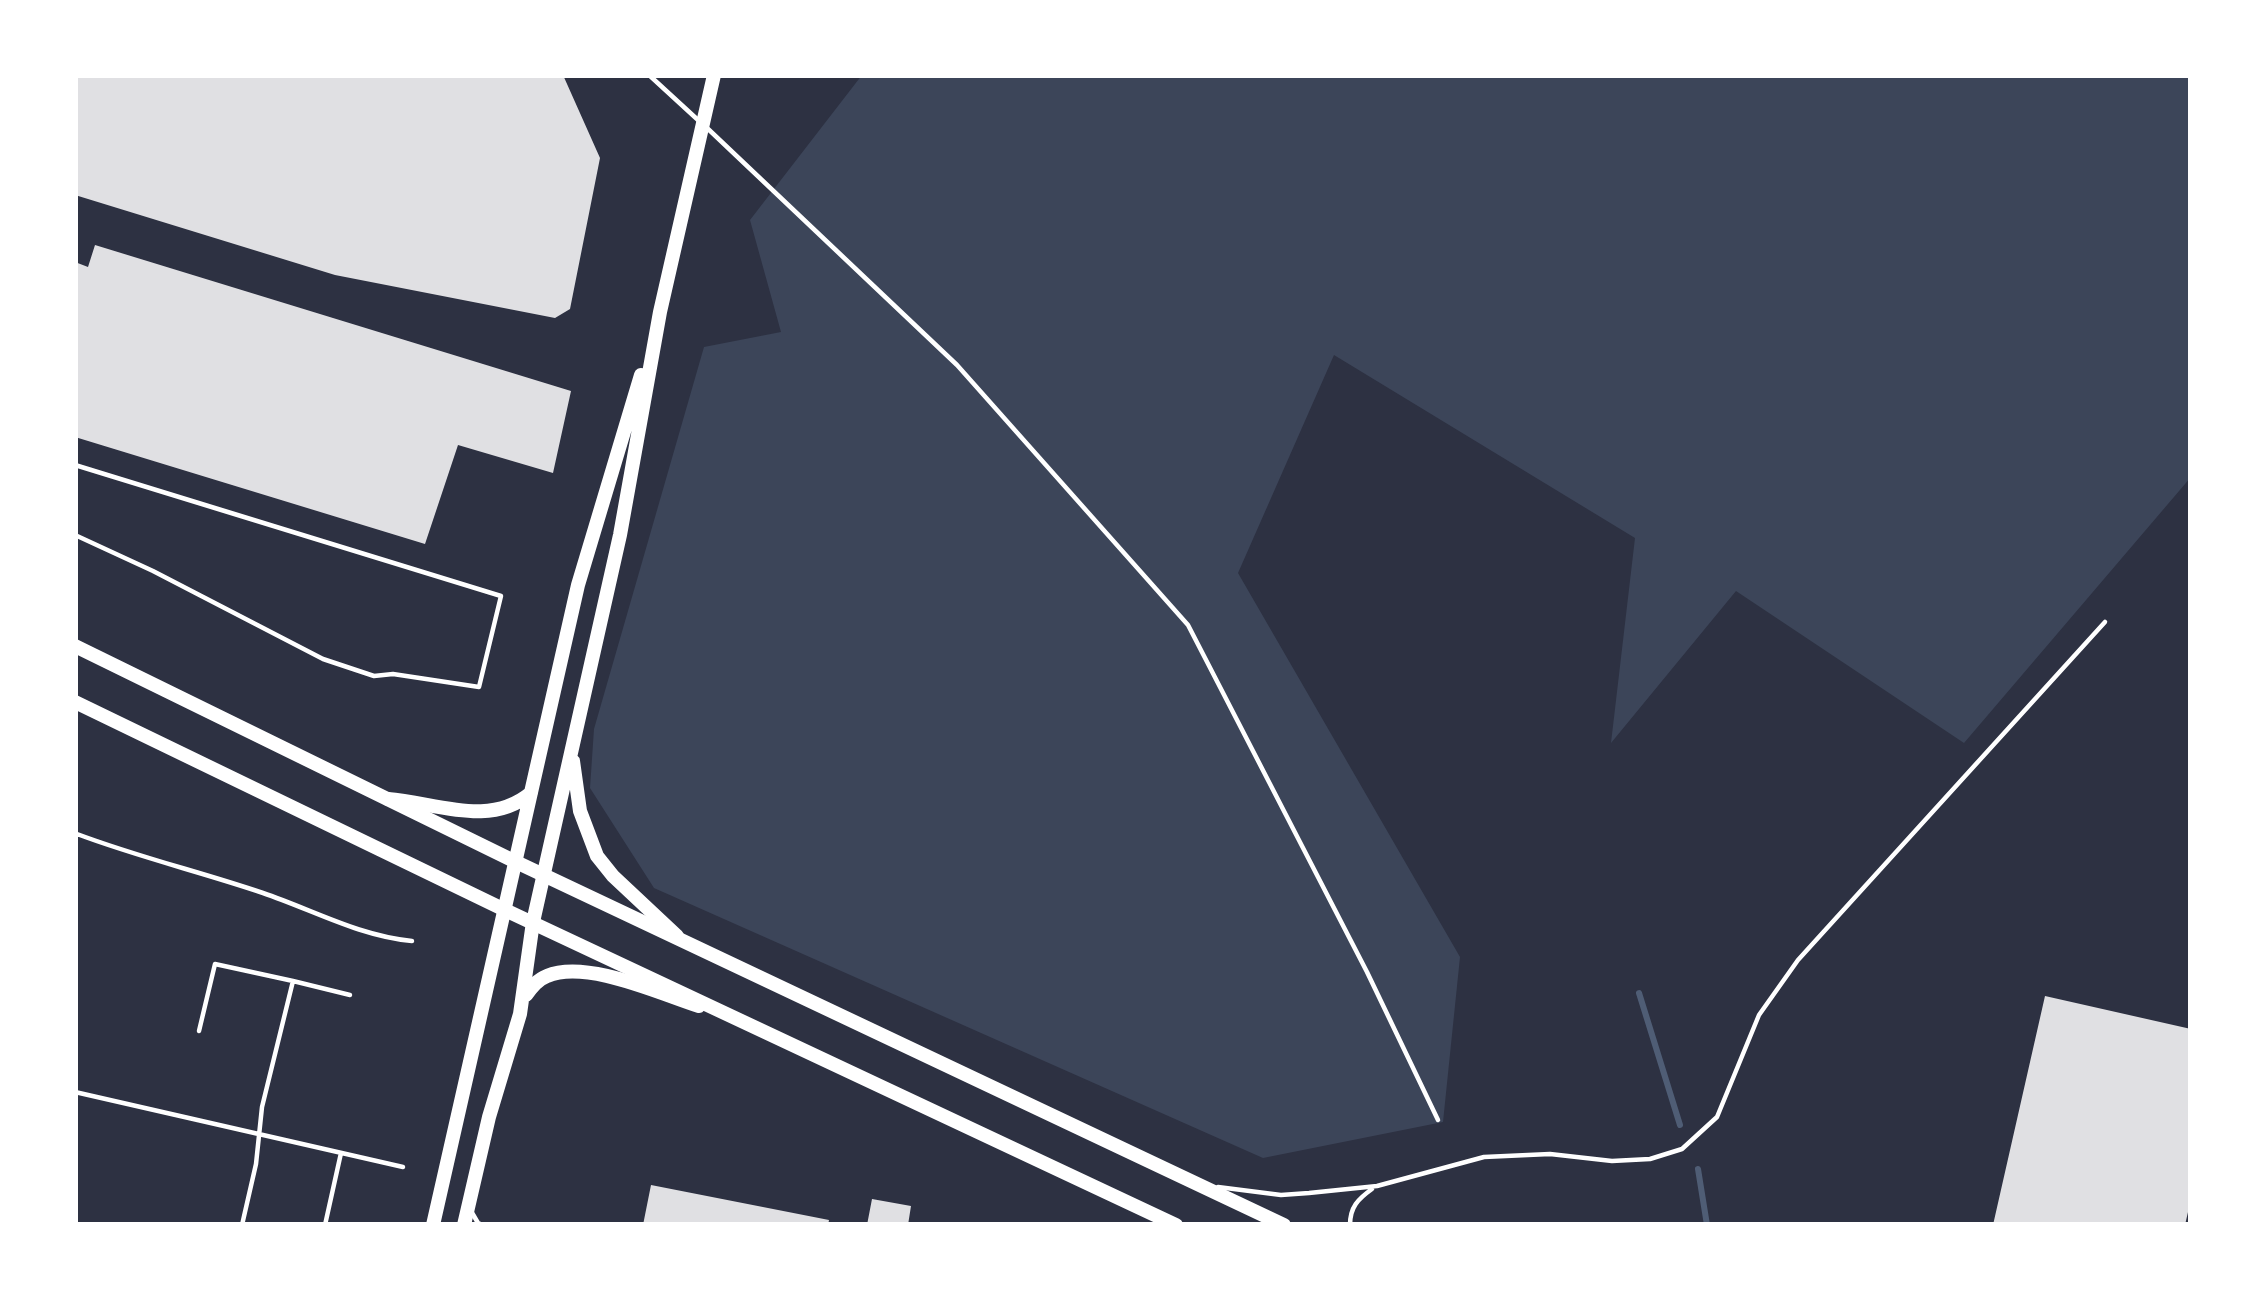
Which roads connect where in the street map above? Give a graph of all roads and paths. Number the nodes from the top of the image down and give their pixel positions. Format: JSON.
{"nodes":[{"id":1,"x":649,"y":75,"type":"edge"},
{"id":2,"x":714,"y":75,"type":"edge"},
{"id":3,"x":703,"y":124,"type":"junction"},
{"id":4,"x":660,"y":312,"type":"junction"},
{"id":5,"x":75,"y":465,"type":"edge"},
{"id":6,"x":75,"y":535,"type":"edge"},
{"id":7,"x":2105,"y":622,"type":"dead end"},
{"id":8,"x":75,"y":646,"type":"edge"},
{"id":9,"x":75,"y":702,"type":"edge"},
{"id":10,"x":571,"y":751,"type":"junction"},
{"id":11,"x":532,"y":793,"type":"junction"},
{"id":12,"x":388,"y":799,"type":"junction"},
{"id":13,"x":75,"y":839,"type":"edge"},
{"id":14,"x":515,"y":862,"type":"junction"},
{"id":15,"x":543,"y":875,"type":"junction"},
{"id":16,"x":505,"y":910,"type":"junction"},
{"id":17,"x":533,"y":922,"type":"junction"},
{"id":18,"x":412,"y":941,"type":"dead end"},
{"id":19,"x":682,"y":941,"type":"junction"},
{"id":20,"x":293,"y":981,"type":"junction"},
{"id":21,"x":350,"y":995,"type":"dead end"},
{"id":22,"x":523,"y":999,"type":"junction"},
{"id":23,"x":739,"y":1018,"type":"junction"},
{"id":24,"x":199,"y":1031,"type":"dead end"},
{"id":25,"x":75,"y":1092,"type":"edge"},
{"id":26,"x":1438,"y":1120,"type":"dead end"},
{"id":27,"x":259,"y":1135,"type":"junction"},
{"id":28,"x":341,"y":1153,"type":"junction"},
{"id":29,"x":403,"y":1167,"type":"dead end"},
{"id":30,"x":1193,"y":1184,"type":"junction"},
{"id":31,"x":1377,"y":1186,"type":"junction"},
{"id":32,"x":468,"y":1206,"type":"junction"},
{"id":33,"x":242,"y":1225,"type":"edge"},
{"id":34,"x":325,"y":1225,"type":"edge"},
{"id":35,"x":433,"y":1225,"type":"edge"},
{"id":36,"x":464,"y":1225,"type":"edge"},
{"id":37,"x":483,"y":1225,"type":"edge"},
{"id":38,"x":1176,"y":1225,"type":"edge"},
{"id":39,"x":1284,"y":1225,"type":"edge"},
{"id":40,"x":1350,"y":1225,"type":"edge"}],
"edges":[{"from":1,"to":3,"type":"lane"},
{"from":2,"to":3,"type":"main road"},
{"from":3,"to":4,"type":"main road"},
{"from":3,"to":26,"type":"lane"},
{"from":4,"to":10,"type":"main road"},
{"from":4,"to":11,"type":"main road"},
{"from":5,"to":6,"type":"lane"},
{"from":7,"to":31,"type":"lane"},
{"from":8,"to":12,"type":"main road"},
{"from":9,"to":16,"type":"main road"},
{"from":10,"to":15,"type":"main road"},
{"from":10,"to":19,"type":"main road"},
{"from":11,"to":12,"type":"main road"},
{"from":11,"to":14,"type":"main road"},
{"from":12,"to":14,"type":"main road"},
{"from":13,"to":18,"type":"lane"},
{"from":14,"to":15,"type":"main road"},
{"from":14,"to":16,"type":"main road"},
{"from":15,"to":17,"type":"main road"},
{"from":15,"to":19,"type":"main road"},
{"from":16,"to":17,"type":"main road"},
{"from":16,"to":35,"type":"main road"},
{"from":17,"to":22,"type":"main road"},
{"from":17,"to":23,"type":"main road"},
{"from":19,"to":30,"type":"main road"},
{"from":20,"to":21,"type":"lane"},
{"from":20,"to":24,"type":"lane"},
{"from":20,"to":27,"type":"lane"},
{"from":22,"to":23,"type":"main road"},
{"from":22,"to":32,"type":"main road"},
{"from":23,"to":38,"type":"main road"},
{"from":25,"to":27,"type":"lane"},
{"from":27,"to":28,"type":"lane"},
{"from":27,"to":33,"type":"lane"},
{"from":28,"to":29,"type":"lane"},
{"from":28,"to":34,"type":"lane"},
{"from":30,"to":31,"type":"lane"},
{"from":30,"to":39,"type":"main road"},
{"from":31,"to":40,"type":"lane"},
{"from":32,"to":36,"type":"main road"},
{"from":32,"to":37,"type":"lane"}]}
